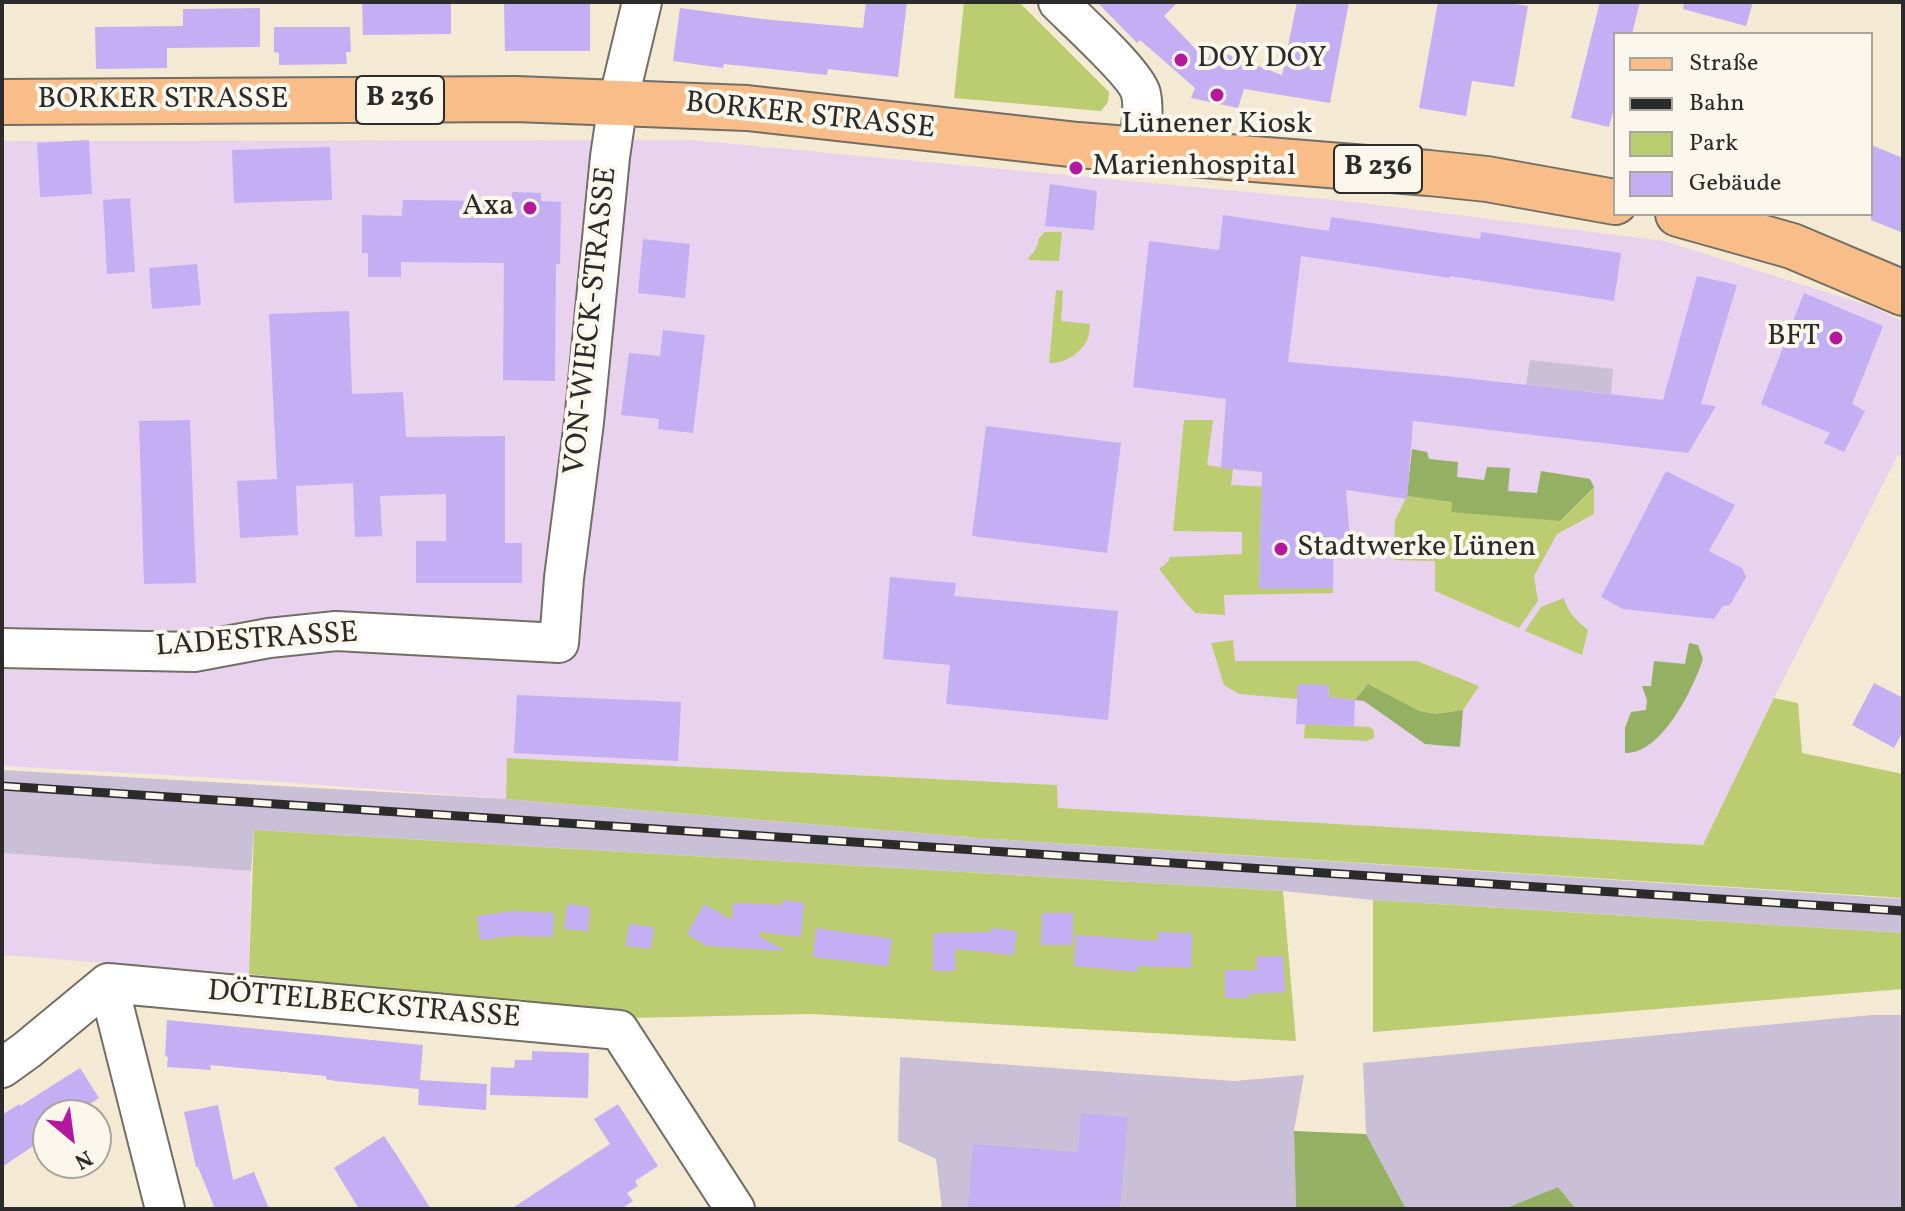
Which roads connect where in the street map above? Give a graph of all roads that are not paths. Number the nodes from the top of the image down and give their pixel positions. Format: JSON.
{"nodes":[{"id":1,"x":642,"y":2,"type":"edge"},
{"id":2,"x":1058,"y":2,"type":"edge"},
{"id":3,"x":2,"y":102,"type":"edge"},
{"id":4,"x":618,"y":102,"type":"junction"},
{"id":5,"x":1138,"y":150,"type":"junction"},
{"id":6,"x":1613,"y":202,"type":"edge"},
{"id":7,"x":1685,"y":216,"type":"edge"},
{"id":8,"x":1903,"y":293,"type":"edge"},
{"id":9,"x":559,"y":643,"type":"joint"},
{"id":10,"x":2,"y":648,"type":"edge"},
{"id":11,"x":108,"y":983,"type":"junction"},
{"id":12,"x":2,"y":1068,"type":"edge"},
{"id":13,"x":165,"y":1209,"type":"edge"},
{"id":14,"x":735,"y":1209,"type":"edge"}],
"edges":[{"from":1,"to":4,"type":"street","name":"VON-WIECK-STRASSE"},
{"from":2,"to":5,"type":"street"},
{"from":3,"to":4,"type":"main road","name":"BORKER STRASSE","number":"B 236"},
{"from":4,"to":5,"type":"main road","name":"BORKER STRASSE","number":"B 236"},
{"from":4,"to":9,"type":"street","name":"VON-WIECK-STRASSE"},
{"from":5,"to":6,"type":"main road","name":"BORKER STRASSE","number":"B 236"},
{"from":7,"to":8,"type":"main road"},
{"from":9,"to":10,"type":"street","name":"LADESTRASSE"},
{"from":11,"to":12,"type":"street"},
{"from":11,"to":13,"type":"street"},
{"from":11,"to":14,"type":"street","name":"DÖTTELBECKSTRASSE"}]}
